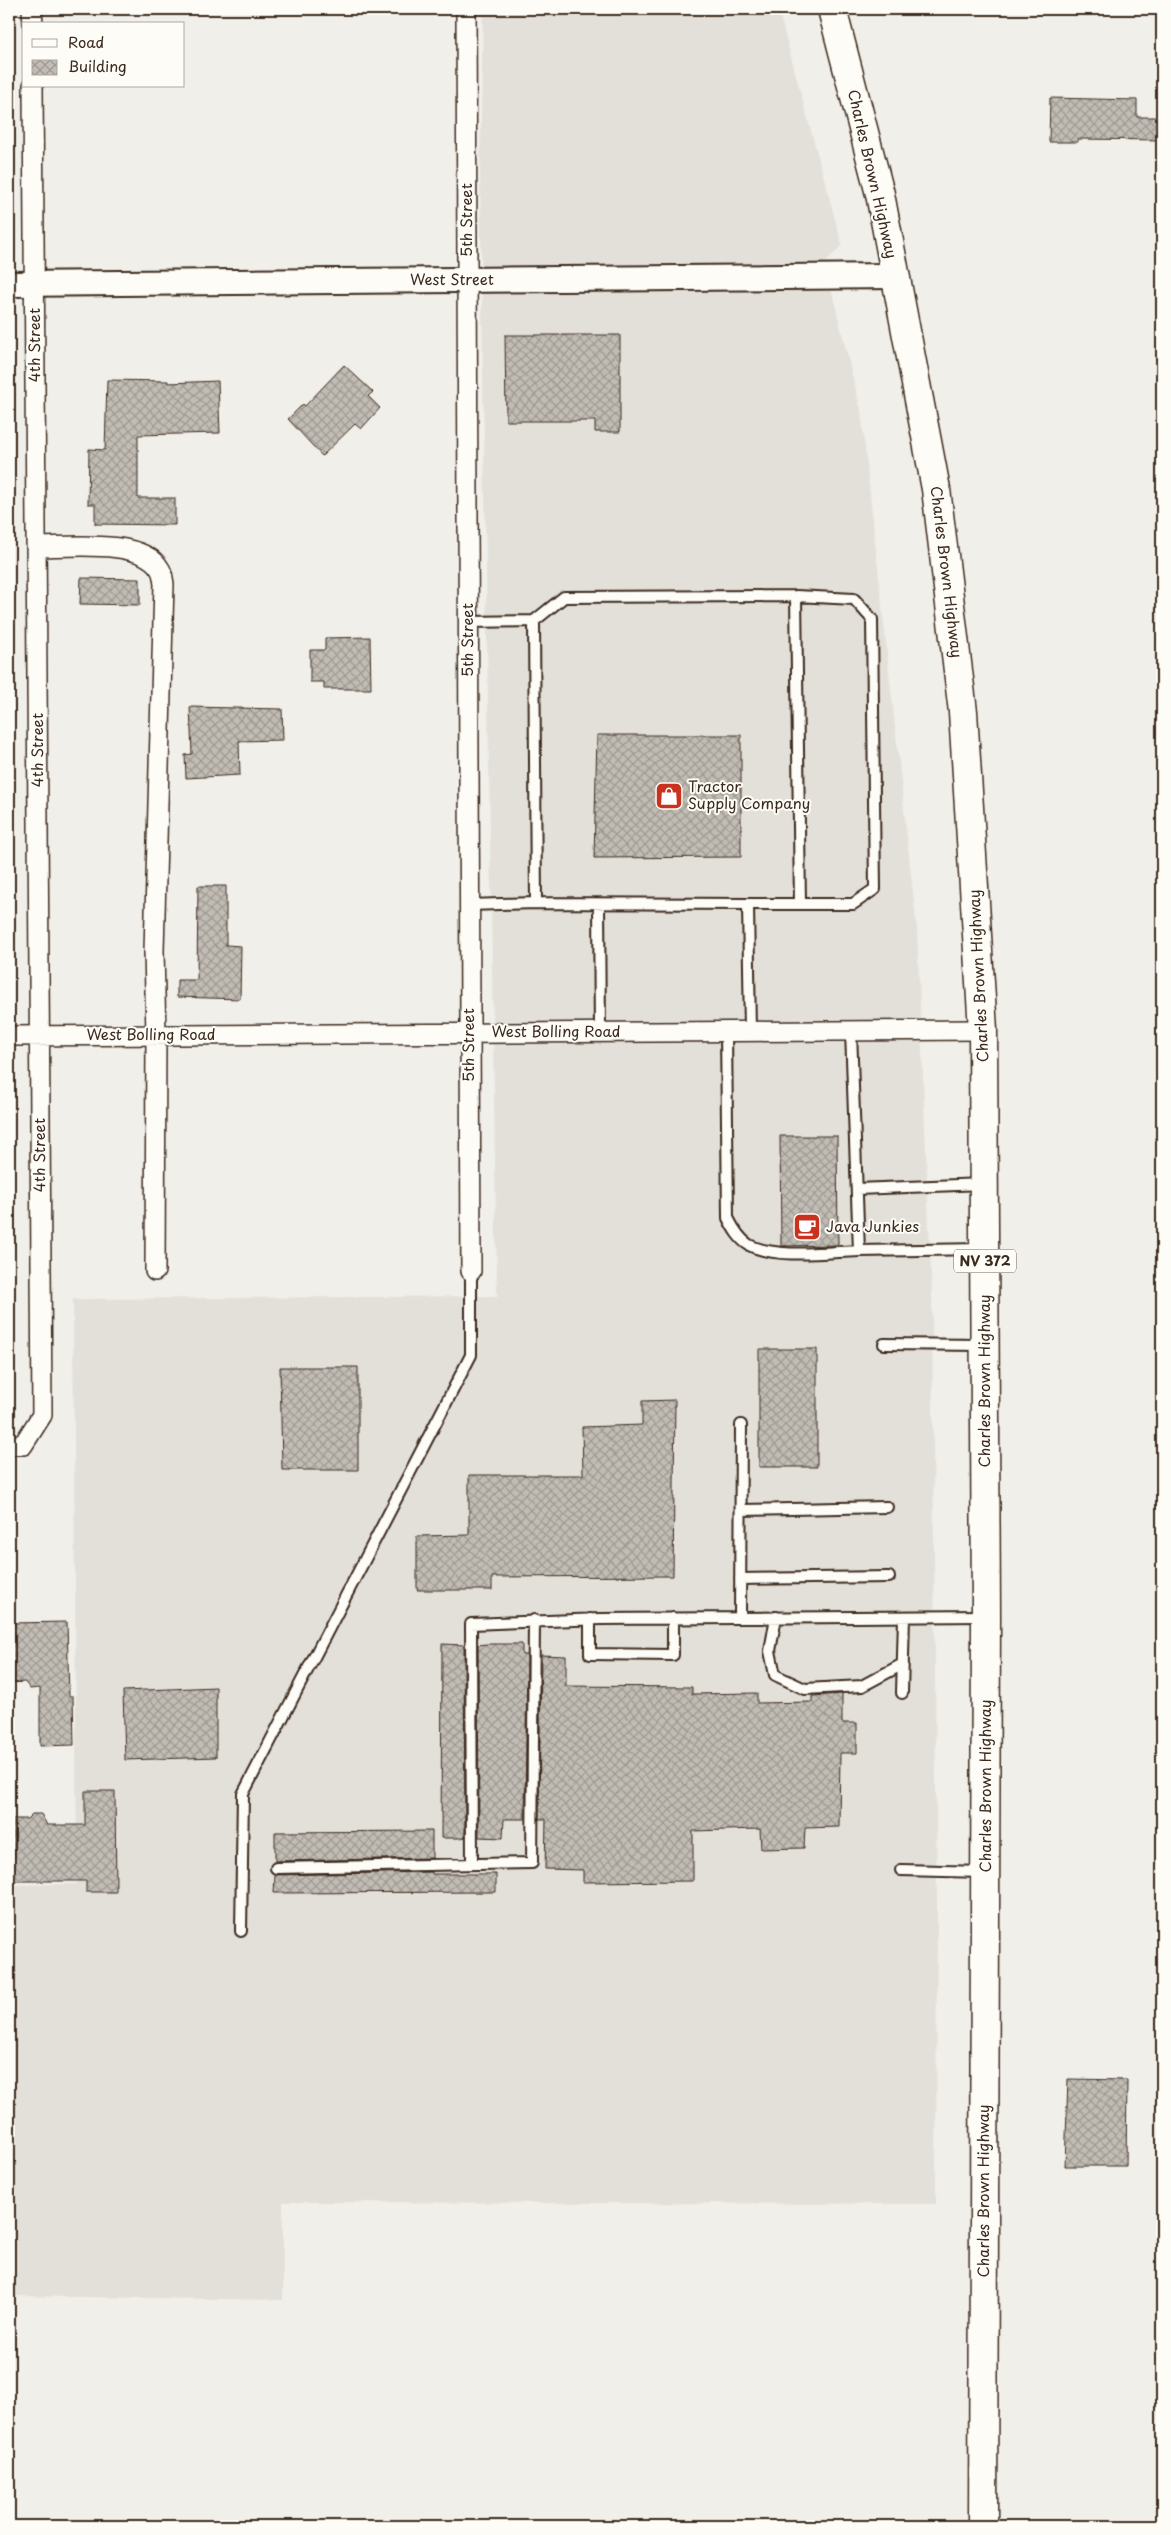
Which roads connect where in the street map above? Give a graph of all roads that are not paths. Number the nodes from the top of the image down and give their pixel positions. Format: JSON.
{"nodes":[{"id":1,"x":32,"y":9,"type":"edge"},
{"id":2,"x":466,"y":9,"type":"edge"},
{"id":3,"x":832,"y":9,"type":"edge"},
{"id":4,"x":32,"y":22,"type":"edge"},
{"id":5,"x":33,"y":88,"type":"edge"},
{"id":6,"x":895,"y":276,"type":"junction"},
{"id":7,"x":467,"y":280,"type":"junction"},
{"id":8,"x":9,"y":284,"type":"edge"},
{"id":9,"x":34,"y":284,"type":"junction"},
{"id":10,"x":36,"y":547,"type":"junction"},
{"id":11,"x":796,"y":596,"type":"junction"},
{"id":12,"x":534,"y":620,"type":"junction"},
{"id":13,"x":468,"y":622,"type":"junction"},
{"id":14,"x":536,"y":903,"type":"junction"},
{"id":15,"x":800,"y":903,"type":"junction"},
{"id":16,"x":599,"y":904,"type":"junction"},
{"id":17,"x":748,"y":904,"type":"junction"},
{"id":18,"x":469,"y":905,"type":"junction"},
{"id":19,"x":851,"y":1030,"type":"junction"},
{"id":20,"x":984,"y":1030,"type":"junction"},
{"id":21,"x":726,"y":1031,"type":"junction"},
{"id":22,"x":750,"y":1031,"type":"junction"},
{"id":23,"x":600,"y":1032,"type":"junction"},
{"id":24,"x":469,"y":1033,"type":"junction"},
{"id":25,"x":156,"y":1035,"type":"junction"},
{"id":26,"x":9,"y":1036,"type":"edge"},
{"id":27,"x":40,"y":1036,"type":"junction"},
{"id":28,"x":984,"y":1184,"type":"junction"},
{"id":29,"x":857,"y":1189,"type":"junction"},
{"id":30,"x":985,"y":1249,"type":"junction"},
{"id":31,"x":859,"y":1251,"type":"junction"},
{"id":32,"x":155,"y":1271,"type":"dead end"},
{"id":33,"x":470,"y":1271,"type":"joint"},
{"id":34,"x":884,"y":1344,"type":"dead end"},
{"id":35,"x":985,"y":1345,"type":"junction"},
{"id":36,"x":741,"y":1425,"type":"dead end"},
{"id":37,"x":9,"y":1445,"type":"edge"},
{"id":38,"x":887,"y":1507,"type":"dead end"},
{"id":39,"x":741,"y":1510,"type":"junction"},
{"id":40,"x":889,"y":1577,"type":"dead end"},
{"id":41,"x":740,"y":1579,"type":"junction"},
{"id":42,"x":986,"y":1616,"type":"junction"},
{"id":43,"x":776,"y":1617,"type":"junction"},
{"id":44,"x":904,"y":1617,"type":"junction"},
{"id":45,"x":673,"y":1618,"type":"junction"},
{"id":46,"x":740,"y":1618,"type":"junction"},
{"id":47,"x":590,"y":1619,"type":"junction"},
{"id":48,"x":534,"y":1620,"type":"junction"},
{"id":49,"x":902,"y":1664,"type":"junction"},
{"id":50,"x":902,"y":1693,"type":"dead end"},
{"id":51,"x":472,"y":1864,"type":"junction"},
{"id":52,"x":276,"y":1868,"type":"dead end"},
{"id":53,"x":901,"y":1870,"type":"dead end"},
{"id":54,"x":986,"y":1872,"type":"junction"},
{"id":55,"x":241,"y":1930,"type":"dead end"},
{"id":56,"x":983,"y":2526,"type":"edge"}],
"edges":[{"from":1,"to":4,"type":"street"},
{"from":2,"to":7,"type":"street","name":"5th Street"},
{"from":3,"to":6,"type":"main road","name":"Charles Brown Highway","number":"NV 372"},
{"from":5,"to":9,"type":"street","name":"4th Street"},
{"from":6,"to":7,"type":"street","name":"West Street"},
{"from":6,"to":20,"type":"main road","name":"Charles Brown Highway","number":"NV 372"},
{"from":7,"to":9,"type":"street","name":"West Street"},
{"from":7,"to":13,"type":"street","name":"5th Street"},
{"from":8,"to":9,"type":"street","name":"West Street"},
{"from":9,"to":10,"type":"street","name":"4th Street"},
{"from":10,"to":25,"type":"street"},
{"from":10,"to":27,"type":"street","name":"4th Street"},
{"from":11,"to":12,"type":"lane"},
{"from":11,"to":15,"type":"lane"},
{"from":11,"to":15,"type":"lane"},
{"from":12,"to":13,"type":"lane"},
{"from":12,"to":14,"type":"lane"},
{"from":13,"to":18,"type":"street","name":"5th Street"},
{"from":14,"to":16,"type":"lane"},
{"from":14,"to":18,"type":"lane"},
{"from":15,"to":17,"type":"lane"},
{"from":16,"to":17,"type":"lane"},
{"from":16,"to":23,"type":"lane"},
{"from":17,"to":22,"type":"lane"},
{"from":18,"to":24,"type":"street","name":"5th Street"},
{"from":19,"to":20,"type":"street","name":"West Bolling Road"},
{"from":19,"to":22,"type":"street","name":"West Bolling Road"},
{"from":19,"to":29,"type":"lane"},
{"from":20,"to":28,"type":"main road","name":"Charles Brown Highway","number":"NV 372"},
{"from":21,"to":22,"type":"street","name":"West Bolling Road"},
{"from":21,"to":23,"type":"street","name":"West Bolling Road"},
{"from":21,"to":31,"type":"lane"},
{"from":23,"to":24,"type":"street","name":"West Bolling Road"},
{"from":24,"to":25,"type":"street","name":"West Bolling Road"},
{"from":24,"to":33,"type":"street","name":"5th Street"},
{"from":25,"to":27,"type":"street","name":"West Bolling Road"},
{"from":25,"to":32,"type":"street"},
{"from":26,"to":27,"type":"street","name":"West Bolling Road"},
{"from":27,"to":37,"type":"street","name":"4th Street"},
{"from":28,"to":29,"type":"lane"},
{"from":28,"to":30,"type":"main road","name":"Charles Brown Highway","number":"NV 372"},
{"from":29,"to":31,"type":"lane"},
{"from":30,"to":31,"type":"lane"},
{"from":30,"to":35,"type":"main road","name":"Charles Brown Highway","number":"NV 372"},
{"from":33,"to":55,"type":"lane"},
{"from":34,"to":35,"type":"lane"},
{"from":35,"to":42,"type":"main road","name":"Charles Brown Highway","number":"NV 372"},
{"from":36,"to":39,"type":"lane"},
{"from":38,"to":39,"type":"lane"},
{"from":39,"to":41,"type":"lane"},
{"from":40,"to":41,"type":"lane"},
{"from":41,"to":46,"type":"lane"},
{"from":42,"to":44,"type":"lane"},
{"from":42,"to":54,"type":"main road","name":"Charles Brown Highway","number":"NV 372"},
{"from":43,"to":44,"type":"lane"},
{"from":43,"to":46,"type":"lane"},
{"from":43,"to":49,"type":"lane"},
{"from":44,"to":49,"type":"lane"},
{"from":45,"to":46,"type":"lane"},
{"from":45,"to":47,"type":"lane"},
{"from":45,"to":47,"type":"lane"},
{"from":47,"to":48,"type":"lane"},
{"from":48,"to":51,"type":"lane"},
{"from":48,"to":51,"type":"lane"},
{"from":49,"to":50,"type":"lane"},
{"from":51,"to":52,"type":"lane"},
{"from":53,"to":54,"type":"lane"},
{"from":54,"to":56,"type":"main road","name":"Charles Brown Highway","number":"NV 372"}]}
